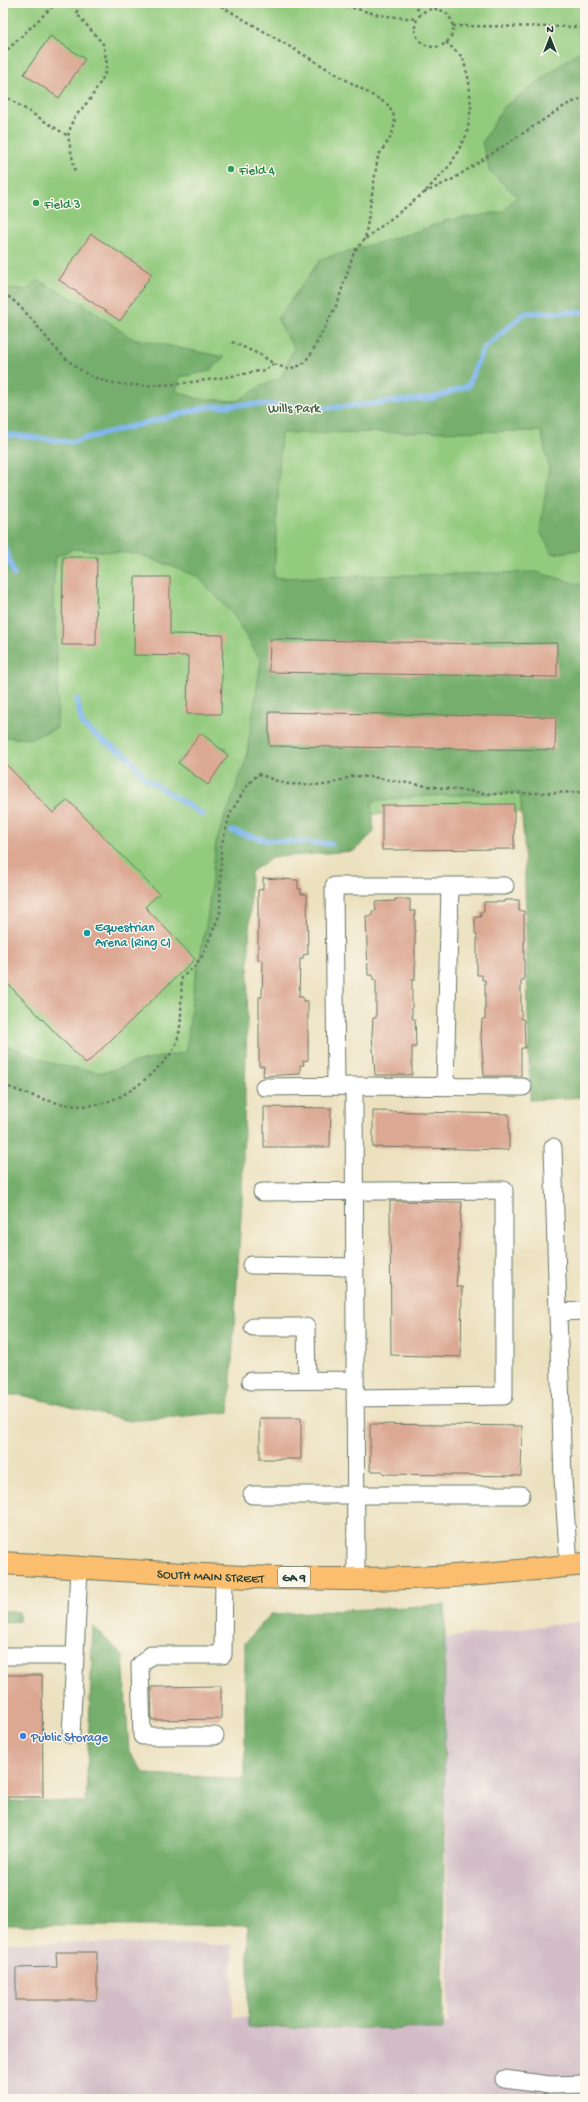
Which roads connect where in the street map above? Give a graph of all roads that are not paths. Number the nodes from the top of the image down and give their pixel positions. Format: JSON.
{"nodes":[{"id":1,"x":450,"y":886,"type":"junction"},
{"id":2,"x":504,"y":886,"type":"dead end"},
{"id":3,"x":336,"y":1086,"type":"junction"},
{"id":4,"x":354,"y":1086,"type":"junction"},
{"id":5,"x":264,"y":1087,"type":"dead end"},
{"id":6,"x":446,"y":1087,"type":"junction"},
{"id":7,"x":523,"y":1087,"type":"dead end"},
{"id":8,"x":554,"y":1147,"type":"dead end"},
{"id":9,"x":354,"y":1191,"type":"junction"},
{"id":10,"x":262,"y":1192,"type":"dead end"},
{"id":11,"x":251,"y":1266,"type":"dead end"},
{"id":12,"x":354,"y":1267,"type":"junction"},
{"id":13,"x":585,"y":1311,"type":"edge"},
{"id":14,"x":558,"y":1312,"type":"junction"},
{"id":15,"x":253,"y":1327,"type":"dead end"},
{"id":16,"x":307,"y":1380,"type":"junction"},
{"id":17,"x":355,"y":1380,"type":"junction"},
{"id":18,"x":251,"y":1381,"type":"dead end"},
{"id":19,"x":355,"y":1398,"type":"junction"},
{"id":20,"x":252,"y":1495,"type":"dead end"},
{"id":21,"x":355,"y":1495,"type":"junction"},
{"id":22,"x":521,"y":1495,"type":"dead end"},
{"id":23,"x":3,"y":1563,"type":"edge"},
{"id":24,"x":577,"y":1564,"type":"edge"},
{"id":25,"x":79,"y":1568,"type":"junction"},
{"id":26,"x":224,"y":1575,"type":"junction"},
{"id":27,"x":356,"y":1578,"type":"junction"},
{"id":28,"x":3,"y":1656,"type":"edge"},
{"id":29,"x":75,"y":1656,"type":"junction"},
{"id":30,"x":72,"y":1735,"type":"dead end"},
{"id":31,"x":215,"y":1736,"type":"dead end"},
{"id":32,"x":504,"y":2079,"type":"dead end"},
{"id":33,"x":585,"y":2084,"type":"edge"},
{"id":34,"x":549,"y":2092,"type":"edge"}],
"edges":[{"from":1,"to":2,"type":"lane"},
{"from":1,"to":3,"type":"lane"},
{"from":1,"to":6,"type":"lane"},
{"from":3,"to":4,"type":"lane"},
{"from":3,"to":5,"type":"lane"},
{"from":4,"to":6,"type":"lane"},
{"from":4,"to":9,"type":"lane"},
{"from":6,"to":7,"type":"lane"},
{"from":8,"to":14,"type":"lane"},
{"from":9,"to":10,"type":"lane"},
{"from":9,"to":12,"type":"lane"},
{"from":9,"to":19,"type":"lane"},
{"from":11,"to":12,"type":"lane"},
{"from":12,"to":17,"type":"lane"},
{"from":13,"to":14,"type":"lane"},
{"from":14,"to":24,"type":"lane"},
{"from":15,"to":16,"type":"lane"},
{"from":16,"to":17,"type":"lane"},
{"from":16,"to":18,"type":"lane"},
{"from":17,"to":19,"type":"lane"},
{"from":19,"to":21,"type":"lane"},
{"from":20,"to":21,"type":"lane"},
{"from":21,"to":22,"type":"lane"},
{"from":21,"to":27,"type":"lane"},
{"from":23,"to":25,"type":"highway","name":"SOUTH MAIN STREET","number":"GA 9"},
{"from":24,"to":27,"type":"highway","name":"SOUTH MAIN STREET","number":"GA 9"},
{"from":25,"to":26,"type":"highway","name":"SOUTH MAIN STREET","number":"GA 9"},
{"from":25,"to":29,"type":"lane"},
{"from":26,"to":27,"type":"highway","name":"SOUTH MAIN STREET","number":"GA 9"},
{"from":26,"to":31,"type":"lane"},
{"from":28,"to":29,"type":"lane"},
{"from":29,"to":30,"type":"lane"},
{"from":32,"to":34,"type":"lane"},
{"from":33,"to":34,"type":"lane"}]}
